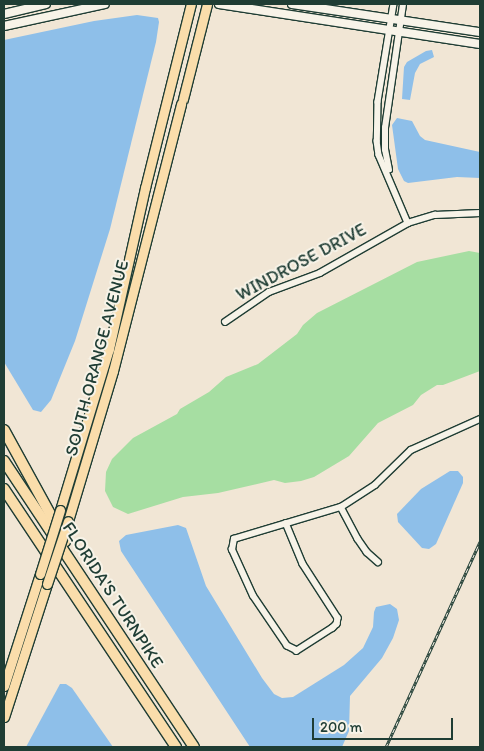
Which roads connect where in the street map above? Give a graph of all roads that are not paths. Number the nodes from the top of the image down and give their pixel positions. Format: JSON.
{"nodes":[{"id":1,"x":46,"y":4,"type":"edge"},
{"id":2,"x":105,"y":4,"type":"edge"},
{"id":3,"x":191,"y":4,"type":"edge"},
{"id":4,"x":207,"y":4,"type":"edge"},
{"id":5,"x":219,"y":4,"type":"edge"},
{"id":6,"x":292,"y":4,"type":"edge"},
{"id":7,"x":394,"y":4,"type":"edge"},
{"id":8,"x":403,"y":4,"type":"edge"},
{"id":9,"x":4,"y":14,"type":"edge"},
{"id":10,"x":392,"y":19,"type":"junction"},
{"id":11,"x":401,"y":20,"type":"junction"},
{"id":12,"x":4,"y":26,"type":"edge"},
{"id":13,"x":390,"y":30,"type":"junction"},
{"id":14,"x":399,"y":31,"type":"junction"},
{"id":15,"x":480,"y":32,"type":"edge"},
{"id":16,"x":480,"y":44,"type":"edge"},
{"id":17,"x":378,"y":102,"type":"junction"},
{"id":18,"x":388,"y":104,"type":"junction"},
{"id":19,"x":390,"y":178,"type":"junction"},
{"id":20,"x":480,"y":213,"type":"edge"},
{"id":21,"x":408,"y":223,"type":"junction"},
{"id":22,"x":225,"y":322,"type":"dead end"},
{"id":23,"x":480,"y":419,"type":"edge"},
{"id":24,"x":4,"y":430,"type":"edge"},
{"id":25,"x":4,"y":460,"type":"edge"},
{"id":26,"x":4,"y":489,"type":"edge"},
{"id":27,"x":341,"y":507,"type":"junction"},
{"id":28,"x":286,"y":524,"type":"junction"},
{"id":29,"x":70,"y":559,"type":"junction"},
{"id":30,"x":378,"y":562,"type":"dead end"},
{"id":31,"x":4,"y":686,"type":"edge"},
{"id":32,"x":4,"y":716,"type":"edge"},
{"id":33,"x":176,"y":747,"type":"edge"},
{"id":34,"x":194,"y":747,"type":"edge"}],
"edges":[{"from":1,"to":9,"type":"main road"},
{"from":2,"to":12,"type":"main road"},
{"from":3,"to":31,"type":"main road","name":"SOUTH ORANGE AVENUE","bridge":true},
{"from":4,"to":32,"type":"main road","name":"SOUTH ORANGE AVENUE","bridge":true},
{"from":5,"to":13,"type":"main road"},
{"from":6,"to":10,"type":"main road"},
{"from":7,"to":10,"type":"street"},
{"from":8,"to":11,"type":"street"},
{"from":10,"to":11,"type":"main road"},
{"from":10,"to":13,"type":"street"},
{"from":11,"to":14,"type":"street"},
{"from":11,"to":15,"type":"main road"},
{"from":13,"to":14,"type":"main road"},
{"from":13,"to":17,"type":"street"},
{"from":14,"to":16,"type":"main road"},
{"from":14,"to":18,"type":"street"},
{"from":17,"to":18,"type":"street"},
{"from":17,"to":19,"type":"street"},
{"from":18,"to":19,"type":"street"},
{"from":19,"to":21,"type":"street"},
{"from":20,"to":21,"type":"street","name":"WINDROSE DRIVE"},
{"from":21,"to":22,"type":"street","name":"WINDROSE DRIVE"},
{"from":23,"to":27,"type":"street"},
{"from":24,"to":29,"type":"highway"},
{"from":25,"to":29,"type":"highway","name":"FLORIDA'S TURNPIKE"},
{"from":26,"to":33,"type":"highway","name":"FLORIDA'S TURNPIKE"},
{"from":27,"to":28,"type":"street"},
{"from":27,"to":30,"type":"street"},
{"from":28,"to":28,"type":"street"},
{"from":29,"to":34,"type":"highway","name":"FLORIDA'S TURNPIKE"}]}
